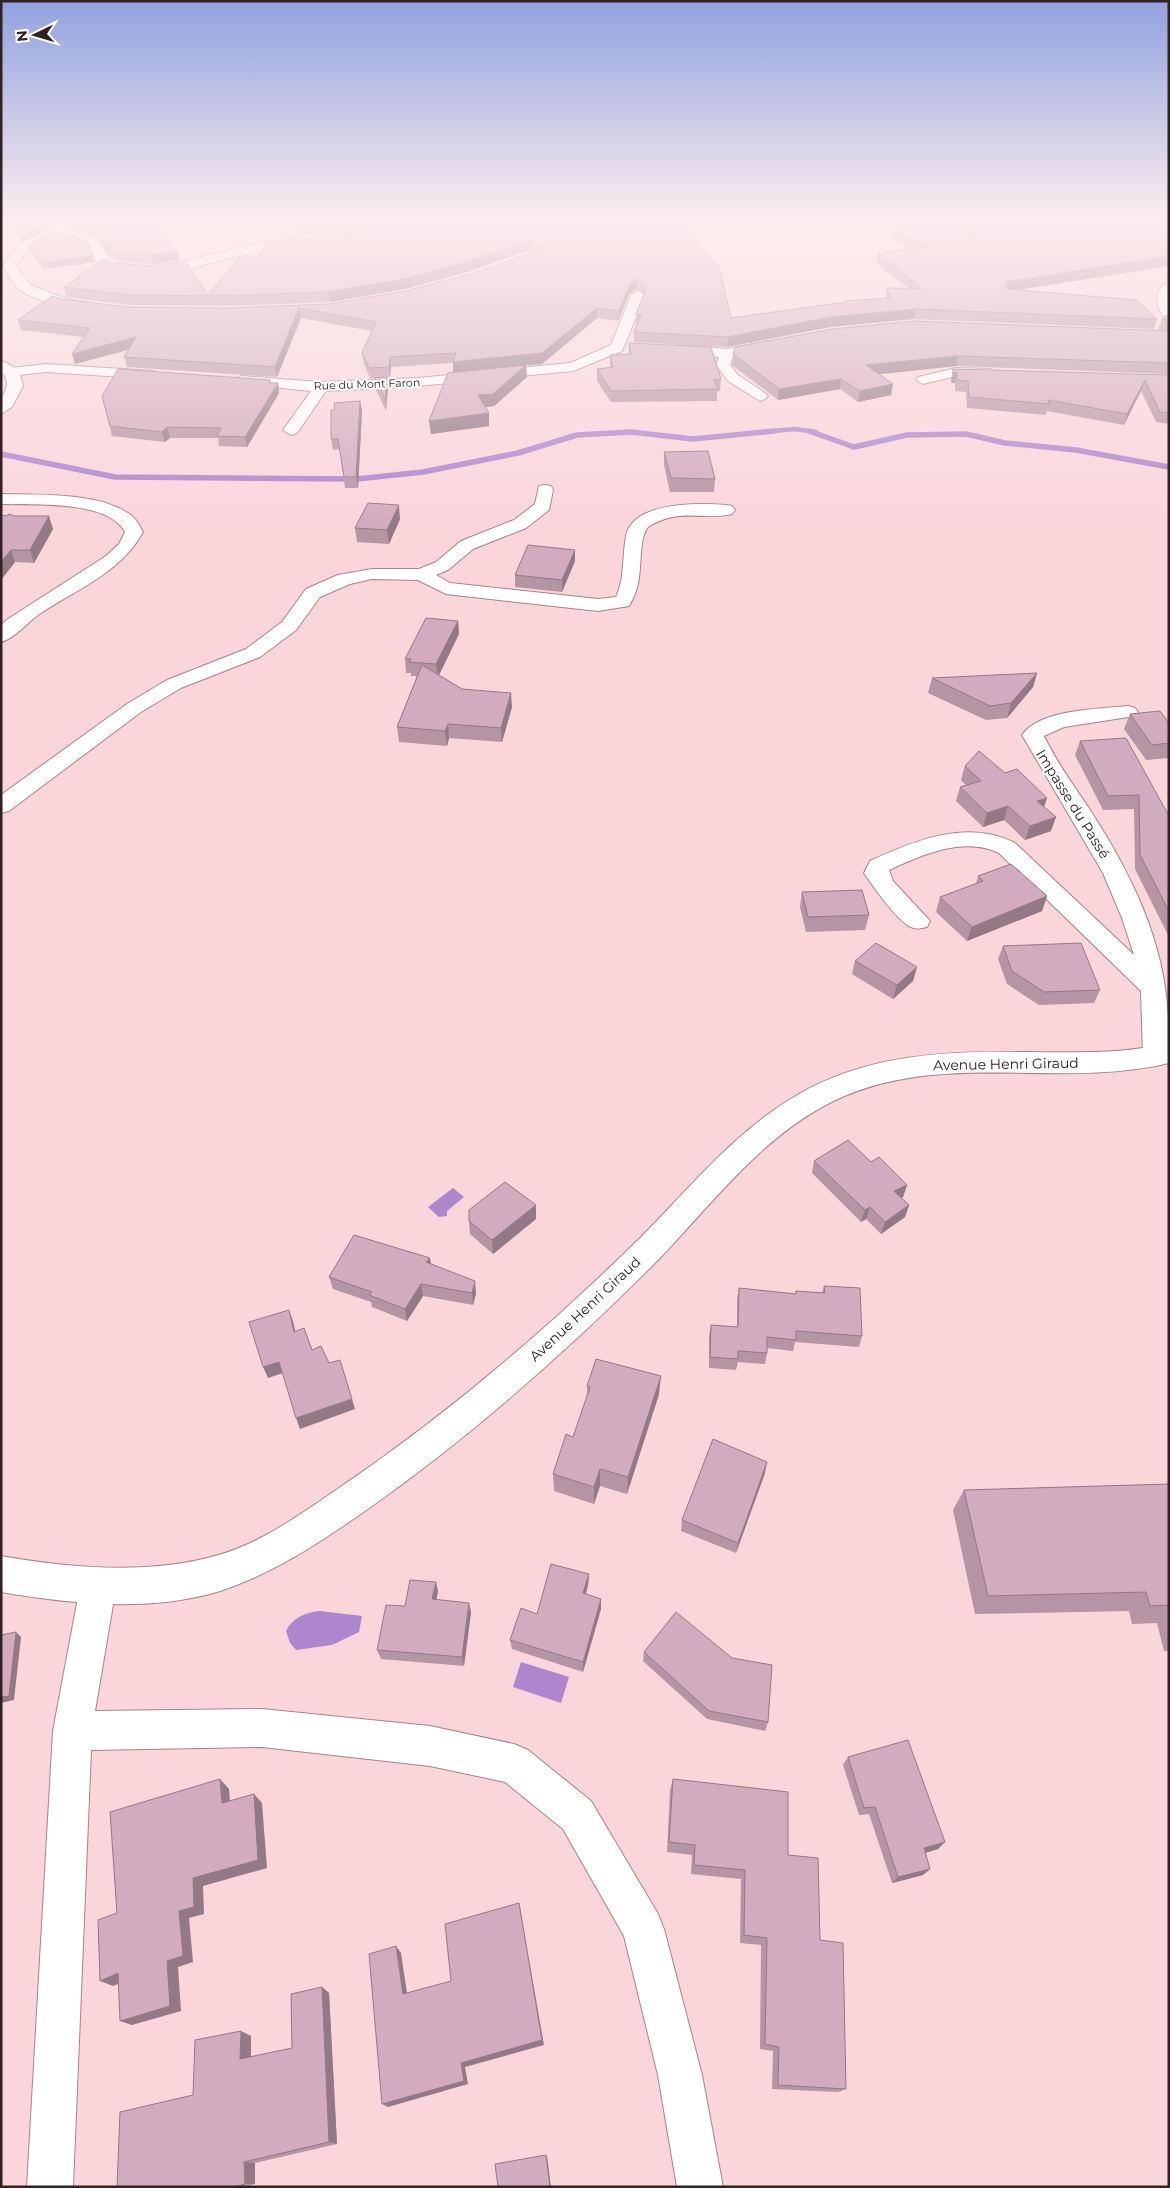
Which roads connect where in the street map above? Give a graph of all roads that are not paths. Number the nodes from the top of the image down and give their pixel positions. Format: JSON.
{"nodes":[{"id":1,"x":628,"y":321,"type":"edge"},
{"id":2,"x":783,"y":342,"type":"edge"},
{"id":3,"x":617,"y":348,"type":"junction"},
{"id":4,"x":637,"y":348,"type":"edge"},
{"id":5,"x":665,"y":348,"type":"edge"},
{"id":6,"x":726,"y":353,"type":"junction"},
{"id":7,"x":9,"y":373,"type":"edge"},
{"id":8,"x":1002,"y":373,"type":"edge"},
{"id":9,"x":166,"y":375,"type":"edge"},
{"id":10,"x":223,"y":379,"type":"edge"},
{"id":11,"x":923,"y":380,"type":"dead end"},
{"id":12,"x":321,"y":387,"type":"junction"},
{"id":13,"x":760,"y":396,"type":"dead end"},
{"id":14,"x":3,"y":407,"type":"edge"},
{"id":15,"x":291,"y":430,"type":"dead end"},
{"id":16,"x":545,"y":490,"type":"dead end"},
{"id":17,"x":1,"y":499,"type":"edge"},
{"id":18,"x":726,"y":510,"type":"dead end"},
{"id":19,"x":422,"y":575,"type":"junction"},
{"id":20,"x":1,"y":636,"type":"edge"},
{"id":21,"x":1128,"y":712,"type":"dead end"},
{"id":22,"x":1,"y":806,"type":"edge"},
{"id":23,"x":918,"y":921,"type":"dead end"},
{"id":24,"x":1153,"y":988,"type":"junction"},
{"id":25,"x":1162,"y":1055,"type":"edge"},
{"id":26,"x":1,"y":1574,"type":"edge"},
{"id":27,"x":98,"y":1586,"type":"junction"},
{"id":28,"x":72,"y":1731,"type":"junction"},
{"id":29,"x":50,"y":2187,"type":"edge"},
{"id":30,"x":700,"y":2187,"type":"edge"}],
"edges":[{"from":1,"to":3,"type":"street"},
{"from":2,"to":6,"type":"street"},
{"from":3,"to":4,"type":"street"},
{"from":3,"to":12,"type":"street","name":"Rue du Mont Faron"},
{"from":5,"to":6,"type":"street"},
{"from":6,"to":13,"type":"street"},
{"from":7,"to":9,"type":"street"},
{"from":7,"to":14,"type":"street"},
{"from":8,"to":11,"type":"street"},
{"from":10,"to":12,"type":"street","name":"Rue du Mont Faron"},
{"from":12,"to":15,"type":"street"},
{"from":16,"to":19,"type":"street"},
{"from":17,"to":20,"type":"street"},
{"from":18,"to":19,"type":"street"},
{"from":19,"to":22,"type":"street"},
{"from":21,"to":24,"type":"street","name":"Impasse du Passé"},
{"from":23,"to":24,"type":"street"},
{"from":24,"to":25,"type":"street","name":"Impasse du Passé"},
{"from":25,"to":27,"type":"street","name":"Avenue Henri Giraud"},
{"from":26,"to":27,"type":"street","name":"Avenue Henri Giraud"},
{"from":27,"to":28,"type":"street"},
{"from":28,"to":29,"type":"street"},
{"from":28,"to":30,"type":"street"}]}
